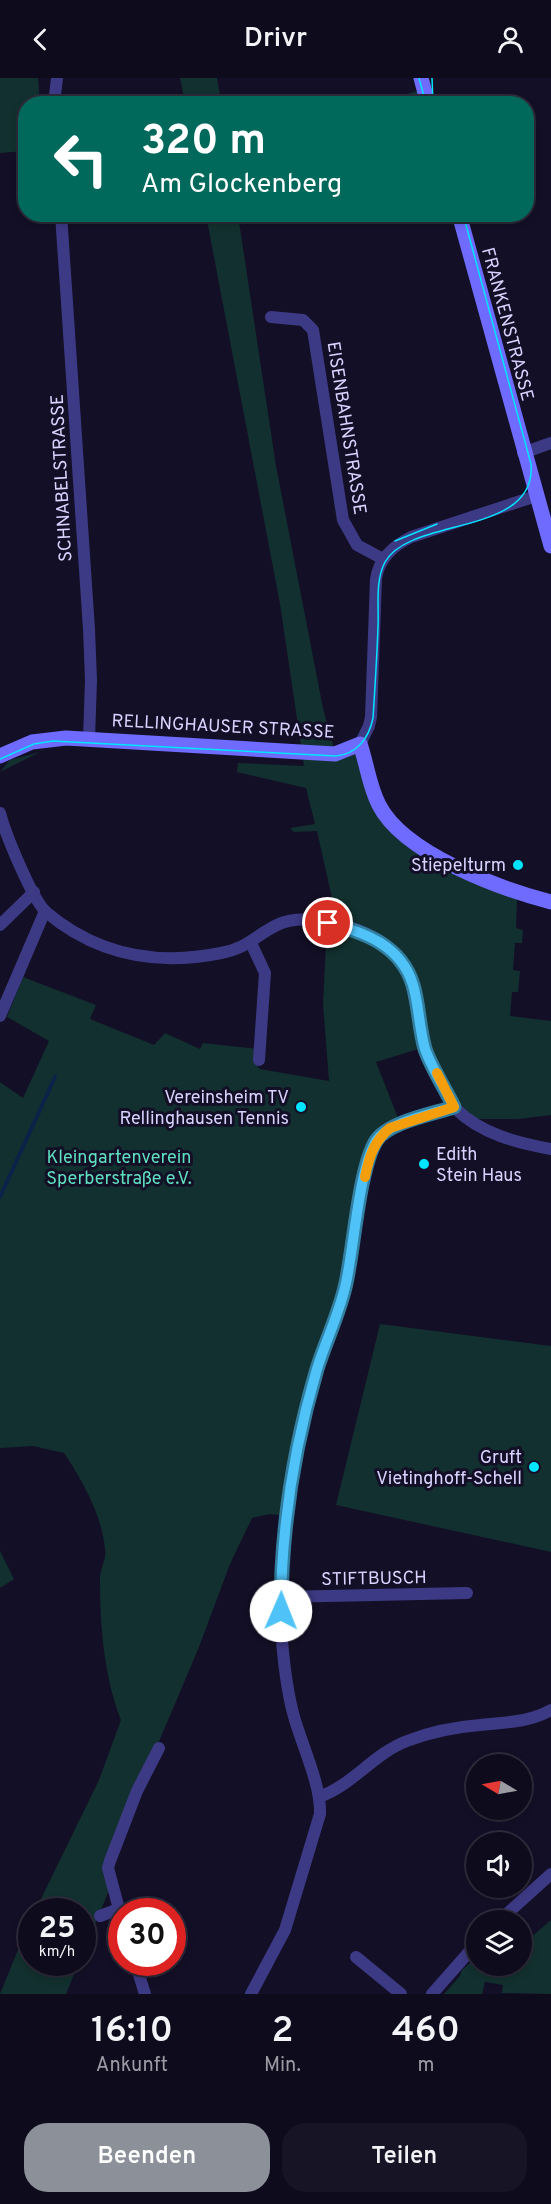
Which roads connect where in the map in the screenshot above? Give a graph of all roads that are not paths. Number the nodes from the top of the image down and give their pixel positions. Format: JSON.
{"nodes":[{"id":1,"x":57,"y":78,"type":"edge"},
{"id":2,"x":421,"y":78,"type":"edge"},
{"id":3,"x":55,"y":96,"type":"edge"},
{"id":4,"x":426,"y":96,"type":"edge"},
{"id":5,"x":62,"y":222,"type":"edge"},
{"id":6,"x":461,"y":222,"type":"edge"},
{"id":7,"x":271,"y":317,"type":"dead end"},
{"id":8,"x":551,"y":443,"type":"edge"},
{"id":9,"x":523,"y":453,"type":"junction"},
{"id":10,"x":536,"y":496,"type":"junction"},
{"id":11,"x":551,"y":546,"type":"edge"},
{"id":12,"x":383,"y":559,"type":"junction"},
{"id":13,"x":89,"y":739,"type":"junction"},
{"id":14,"x":360,"y":744,"type":"junction"},
{"id":15,"x":0,"y":756,"type":"edge"},
{"id":16,"x":0,"y":813,"type":"edge"},
{"id":17,"x":34,"y":892,"type":"junction"},
{"id":18,"x":551,"y":902,"type":"edge"},
{"id":19,"x":45,"y":910,"type":"junction"},
{"id":20,"x":0,"y":925,"type":"edge"},
{"id":21,"x":251,"y":943,"type":"junction"},
{"id":22,"x":0,"y":1016,"type":"edge"},
{"id":23,"x":259,"y":1060,"type":"dead end"},
{"id":24,"x":454,"y":1107,"type":"junction"},
{"id":25,"x":551,"y":1149,"type":"edge"},
{"id":26,"x":466,"y":1593,"type":"dead end"},
{"id":27,"x":281,"y":1597,"type":"junction"},
{"id":28,"x":551,"y":1710,"type":"edge"},
{"id":29,"x":159,"y":1748,"type":"dead end"},
{"id":30,"x":318,"y":1797,"type":"junction"},
{"id":31,"x":551,"y":1874,"type":"edge"},
{"id":32,"x":116,"y":1898,"type":"edge"},
{"id":33,"x":511,"y":1910,"type":"edge"},
{"id":34,"x":100,"y":1916,"type":"dead end"},
{"id":35,"x":108,"y":1916,"type":"edge"},
{"id":36,"x":466,"y":1955,"type":"edge"},
{"id":37,"x":356,"y":1957,"type":"dead end"},
{"id":38,"x":139,"y":1976,"type":"edge"},
{"id":39,"x":145,"y":1994,"type":"edge"},
{"id":40,"x":251,"y":1994,"type":"edge"},
{"id":41,"x":401,"y":1994,"type":"edge"},
{"id":42,"x":432,"y":1994,"type":"edge"}],
"edges":[{"from":1,"to":3,"type":"street"},
{"from":2,"to":4,"type":"main road"},
{"from":5,"to":13,"type":"street","name":"SCHNABELSTRASSE"},
{"from":6,"to":9,"type":"main road","name":"FRANKENSTRASSE"},
{"from":7,"to":12,"type":"street","name":"EISENBAHNSTRASSE"},
{"from":8,"to":9,"type":"street"},
{"from":9,"to":10,"type":"main road","name":"FRANKENSTRASSE"},
{"from":10,"to":11,"type":"main road","name":"FRANKENSTRASSE"},
{"from":10,"to":12,"type":"street"},
{"from":12,"to":14,"type":"street"},
{"from":13,"to":14,"type":"main road","name":"RELLINGHAUSER STRASSE"},
{"from":13,"to":15,"type":"main road","name":"RELLINGHAUSER STRASSE"},
{"from":14,"to":18,"type":"main road","name":"RELLINGHAUSER STRASSE"},
{"from":16,"to":17,"type":"street"},
{"from":17,"to":19,"type":"street"},
{"from":17,"to":20,"type":"street"},
{"from":19,"to":21,"type":"street"},
{"from":19,"to":22,"type":"street"},
{"from":21,"to":23,"type":"street"},
{"from":21,"to":24,"type":"street"},
{"from":24,"to":25,"type":"street"},
{"from":24,"to":27,"type":"street"},
{"from":26,"to":27,"type":"street","name":"STIFTBUSCH"},
{"from":27,"to":30,"type":"street"},
{"from":28,"to":30,"type":"street"},
{"from":29,"to":32,"type":"street"},
{"from":30,"to":40,"type":"street"},
{"from":31,"to":33,"type":"street"},
{"from":34,"to":35,"type":"street"},
{"from":36,"to":42,"type":"street"},
{"from":37,"to":41,"type":"street"},
{"from":38,"to":39,"type":"street"}]}
